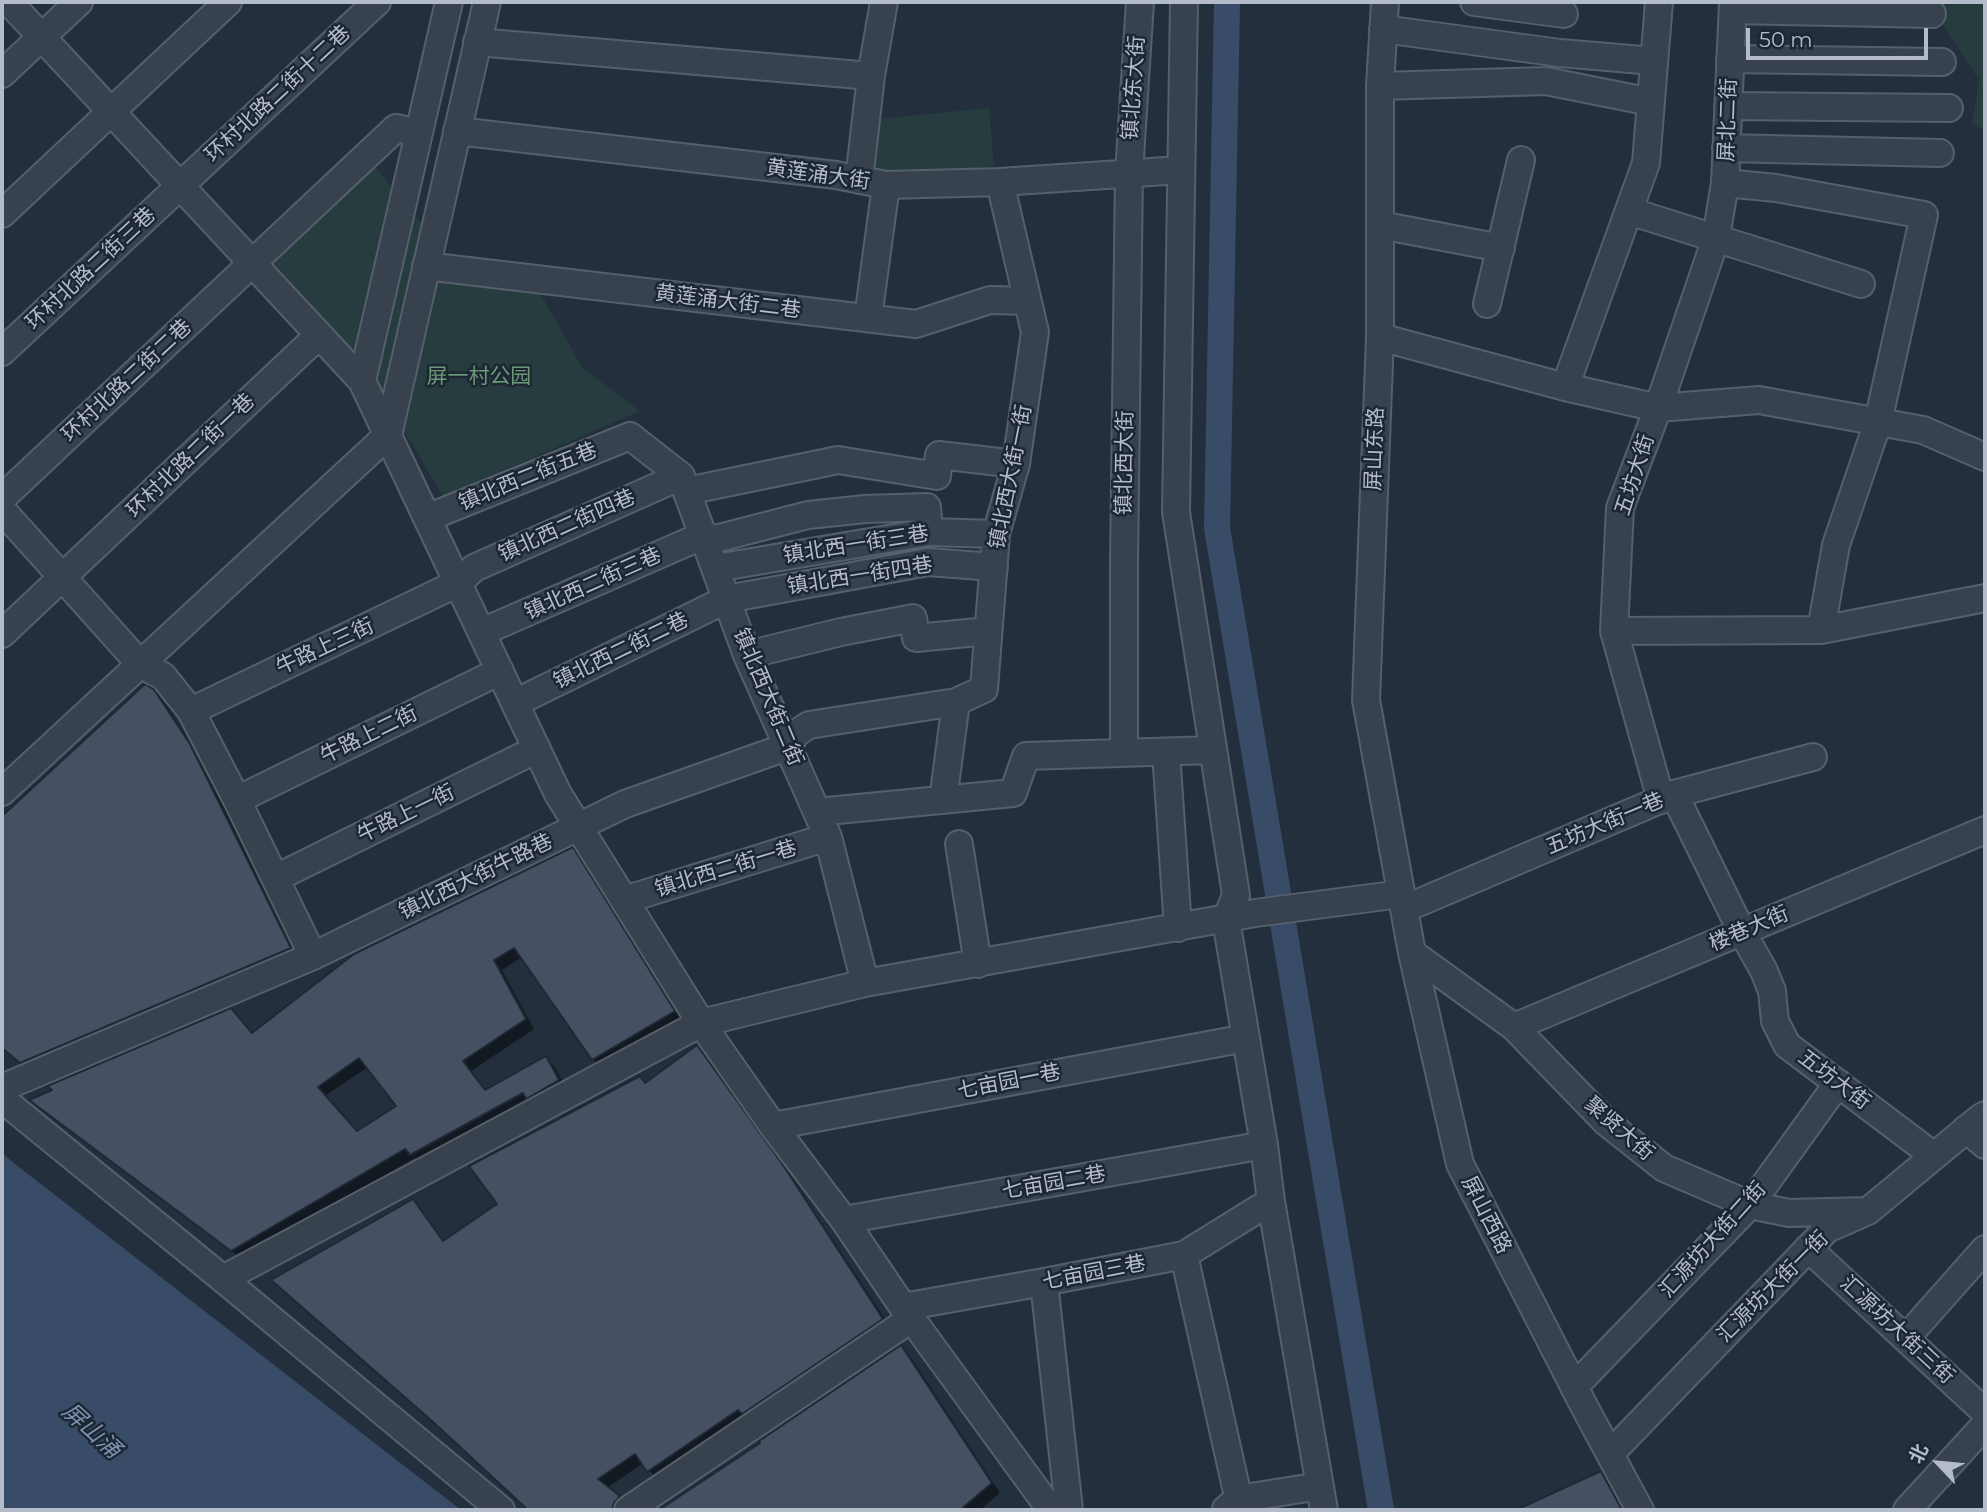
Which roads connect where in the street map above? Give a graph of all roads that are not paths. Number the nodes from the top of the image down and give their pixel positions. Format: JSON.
{"nodes":[{"id":1,"x":9,"y":2,"type":"edge"},
{"id":2,"x":79,"y":2,"type":"edge"},
{"id":3,"x":228,"y":2,"type":"edge"},
{"id":4,"x":377,"y":2,"type":"edge"},
{"id":5,"x":449,"y":2,"type":"edge"},
{"id":6,"x":487,"y":2,"type":"edge"},
{"id":7,"x":884,"y":2,"type":"edge"},
{"id":8,"x":1140,"y":2,"type":"edge"},
{"id":9,"x":1184,"y":2,"type":"edge"},
{"id":10,"x":1385,"y":2,"type":"edge"},
{"id":11,"x":1474,"y":2,"type":"edge"},
{"id":12,"x":1659,"y":2,"type":"edge"},
{"id":13,"x":1733,"y":6,"type":"edge"},
{"id":14,"x":1565,"y":8,"type":"edge"},
{"id":15,"x":1932,"y":14,"type":"dead end"},
{"id":16,"x":1383,"y":29,"type":"junction"},
{"id":17,"x":41,"y":37,"type":"junction"},
{"id":18,"x":477,"y":42,"type":"junction"},
{"id":19,"x":1560,"y":53,"type":"junction"},
{"id":20,"x":1730,"y":59,"type":"junction"},
{"id":21,"x":1654,"y":61,"type":"junction"},
{"id":22,"x":1942,"y":62,"type":"dead end"},
{"id":23,"x":2,"y":74,"type":"edge"},
{"id":24,"x":872,"y":76,"type":"junction"},
{"id":25,"x":1380,"y":86,"type":"junction"},
{"id":26,"x":1651,"y":102,"type":"junction"},
{"id":27,"x":1728,"y":106,"type":"junction"},
{"id":28,"x":1949,"y":108,"type":"dead end"},
{"id":29,"x":111,"y":112,"type":"junction"},
{"id":30,"x":457,"y":131,"type":"junction"},
{"id":31,"x":418,"y":133,"type":"junction"},
{"id":32,"x":1727,"y":148,"type":"junction"},
{"id":33,"x":1940,"y":153,"type":"dead end"},
{"id":34,"x":1521,"y":160,"type":"dead end"},
{"id":35,"x":1181,"y":170,"type":"junction"},
{"id":36,"x":1129,"y":173,"type":"junction"},
{"id":37,"x":859,"y":180,"type":"junction"},
{"id":38,"x":1000,"y":182,"type":"junction"},
{"id":39,"x":1726,"y":183,"type":"junction"},
{"id":40,"x":886,"y":185,"type":"junction"},
{"id":41,"x":180,"y":186,"type":"junction"},
{"id":42,"x":1629,"y":211,"type":"junction"},
{"id":43,"x":2,"y":214,"type":"edge"},
{"id":44,"x":1380,"y":225,"type":"junction"},
{"id":45,"x":1716,"y":238,"type":"junction"},
{"id":46,"x":1501,"y":248,"type":"junction"},
{"id":47,"x":252,"y":264,"type":"junction"},
{"id":48,"x":426,"y":266,"type":"junction"},
{"id":49,"x":1861,"y":284,"type":"dead end"},
{"id":50,"x":1027,"y":301,"type":"junction"},
{"id":51,"x":1487,"y":304,"type":"dead end"},
{"id":52,"x":867,"y":318,"type":"junction"},
{"id":53,"x":319,"y":335,"type":"junction"},
{"id":54,"x":1380,"y":337,"type":"junction"},
{"id":55,"x":2,"y":352,"type":"edge"},
{"id":56,"x":362,"y":381,"type":"junction"},
{"id":57,"x":1565,"y":387,"type":"junction"},
{"id":58,"x":1658,"y":408,"type":"junction"},
{"id":59,"x":1878,"y":422,"type":"junction"},
{"id":60,"x":387,"y":435,"type":"junction"},
{"id":61,"x":1985,"y":457,"type":"edge"},
{"id":62,"x":1016,"y":464,"type":"junction"},
{"id":63,"x":684,"y":483,"type":"junction"},
{"id":64,"x":2,"y":498,"type":"edge"},
{"id":65,"x":2,"y":510,"type":"edge"},
{"id":66,"x":427,"y":518,"type":"junction"},
{"id":67,"x":929,"y":532,"type":"junction"},
{"id":68,"x":996,"y":534,"type":"junction"},
{"id":69,"x":704,"y":535,"type":"junction"},
{"id":70,"x":994,"y":567,"type":"junction"},
{"id":71,"x":716,"y":568,"type":"junction"},
{"id":72,"x":63,"y":578,"type":"junction"},
{"id":73,"x":458,"y":583,"type":"junction"},
{"id":74,"x":1985,"y":598,"type":"edge"},
{"id":75,"x":727,"y":599,"type":"junction"},
{"id":76,"x":1821,"y":630,"type":"junction"},
{"id":77,"x":988,"y":631,"type":"junction"},
{"id":78,"x":1614,"y":631,"type":"junction"},
{"id":79,"x":482,"y":632,"type":"junction"},
{"id":80,"x":2,"y":634,"type":"edge"},
{"id":81,"x":747,"y":655,"type":"junction"},
{"id":82,"x":141,"y":665,"type":"junction"},
{"id":83,"x":500,"y":671,"type":"junction"},
{"id":84,"x":956,"y":702,"type":"junction"},
{"id":85,"x":515,"y":703,"type":"junction"},
{"id":86,"x":191,"y":711,"type":"junction"},
{"id":87,"x":789,"y":746,"type":"junction"},
{"id":88,"x":537,"y":749,"type":"junction"},
{"id":89,"x":1213,"y":750,"type":"junction"},
{"id":90,"x":1166,"y":752,"type":"junction"},
{"id":91,"x":1124,"y":753,"type":"junction"},
{"id":92,"x":1813,"y":757,"type":"dead end"},
{"id":93,"x":2,"y":792,"type":"edge"},
{"id":94,"x":1668,"y":797,"type":"junction"},
{"id":95,"x":237,"y":800,"type":"junction"},
{"id":96,"x":943,"y":800,"type":"junction"},
{"id":97,"x":817,"y":812,"type":"junction"},
{"id":98,"x":579,"y":827,"type":"junction"},
{"id":99,"x":1985,"y":830,"type":"edge"},
{"id":100,"x":828,"y":837,"type":"junction"},
{"id":101,"x":959,"y":844,"type":"dead end"},
{"id":102,"x":276,"y":878,"type":"junction"},
{"id":103,"x":624,"y":900,"type":"junction"},
{"id":104,"x":1402,"y":901,"type":"junction"},
{"id":105,"x":1226,"y":920,"type":"junction"},
{"id":106,"x":1178,"y":928,"type":"junction"},
{"id":107,"x":1742,"y":932,"type":"junction"},
{"id":108,"x":1412,"y":953,"type":"junction"},
{"id":109,"x":313,"y":956,"type":"junction"},
{"id":110,"x":978,"y":964,"type":"junction"},
{"id":111,"x":865,"y":983,"type":"junction"},
{"id":112,"x":701,"y":1023,"type":"junction"},
{"id":113,"x":1514,"y":1027,"type":"junction"},
{"id":114,"x":1246,"y":1038,"type":"junction"},
{"id":115,"x":1838,"y":1083,"type":"junction"},
{"id":116,"x":2,"y":1088,"type":"edge"},
{"id":117,"x":2,"y":1099,"type":"edge"},
{"id":118,"x":773,"y":1126,"type":"junction"},
{"id":119,"x":1979,"y":1130,"type":"edge"},
{"id":120,"x":1264,"y":1145,"type":"junction"},
{"id":121,"x":1934,"y":1156,"type":"junction"},
{"id":122,"x":1271,"y":1202,"type":"junction"},
{"id":123,"x":1750,"y":1205,"type":"junction"},
{"id":124,"x":1868,"y":1211,"type":"junction"},
{"id":125,"x":844,"y":1220,"type":"junction"},
{"id":126,"x":1808,"y":1248,"type":"junction"},
{"id":127,"x":1985,"y":1249,"type":"edge"},
{"id":128,"x":1184,"y":1255,"type":"junction"},
{"id":129,"x":223,"y":1279,"type":"junction"},
{"id":130,"x":1044,"y":1282,"type":"junction"},
{"id":131,"x":907,"y":1313,"type":"junction"},
{"id":132,"x":1906,"y":1338,"type":"junction"},
{"id":133,"x":1574,"y":1387,"type":"junction"},
{"id":134,"x":1985,"y":1412,"type":"edge"},
{"id":135,"x":1985,"y":1426,"type":"edge"},
{"id":136,"x":1610,"y":1454,"type":"junction"},
{"id":137,"x":1322,"y":1498,"type":"edge"},
{"id":138,"x":1235,"y":1507,"type":"edge"},
{"id":139,"x":501,"y":1510,"type":"edge"},
{"id":140,"x":628,"y":1510,"type":"edge"},
{"id":141,"x":1051,"y":1510,"type":"edge"},
{"id":142,"x":1069,"y":1510,"type":"edge"},
{"id":143,"x":1640,"y":1510,"type":"edge"},
{"id":144,"x":1907,"y":1510,"type":"edge"}],
"edges":[{"from":1,"to":17,"type":"street"},
{"from":2,"to":17,"type":"street"},
{"from":3,"to":29,"type":"street"},
{"from":4,"to":41,"type":"street","name":"环村北路二街十二巷"},
{"from":5,"to":31,"type":"street"},
{"from":6,"to":18,"type":"street"},
{"from":7,"to":24,"type":"street"},
{"from":8,"to":36,"type":"street","name":"镇北东大街"},
{"from":9,"to":35,"type":"street"},
{"from":10,"to":16,"type":"street","name":"屏山东路"},
{"from":11,"to":14,"type":"street"},
{"from":12,"to":21,"type":"street"},
{"from":13,"to":15,"type":"street"},
{"from":13,"to":20,"type":"street","name":"屏北二街"},
{"from":14,"to":19,"type":"street"},
{"from":16,"to":19,"type":"street"},
{"from":16,"to":25,"type":"street","name":"屏山东路"},
{"from":17,"to":23,"type":"street"},
{"from":17,"to":29,"type":"street"},
{"from":18,"to":24,"type":"street"},
{"from":18,"to":30,"type":"street"},
{"from":19,"to":21,"type":"street"},
{"from":20,"to":22,"type":"street"},
{"from":20,"to":27,"type":"street","name":"屏北二街"},
{"from":21,"to":26,"type":"street"},
{"from":24,"to":37,"type":"street"},
{"from":25,"to":26,"type":"street"},
{"from":25,"to":44,"type":"street","name":"屏山东路"},
{"from":26,"to":42,"type":"street"},
{"from":27,"to":28,"type":"street"},
{"from":27,"to":32,"type":"street","name":"屏北二街"},
{"from":29,"to":41,"type":"street"},
{"from":29,"to":43,"type":"street"},
{"from":30,"to":37,"type":"street","name":"黄莲涌大街"},
{"from":30,"to":48,"type":"street"},
{"from":31,"to":47,"type":"street","name":"环村北路二街二巷"},
{"from":31,"to":56,"type":"street"},
{"from":32,"to":33,"type":"street"},
{"from":32,"to":39,"type":"street","name":"屏北二街"},
{"from":34,"to":46,"type":"street"},
{"from":35,"to":36,"type":"street","name":"黄莲涌大街"},
{"from":35,"to":89,"type":"street"},
{"from":36,"to":38,"type":"street","name":"黄莲涌大街"},
{"from":36,"to":91,"type":"street","name":"镇北西大街"},
{"from":37,"to":40,"type":"street","name":"黄莲涌大街"},
{"from":38,"to":40,"type":"street","name":"黄莲涌大街"},
{"from":38,"to":50,"type":"street","name":"镇北西大街一街"},
{"from":39,"to":45,"type":"street","name":"屏北二街"},
{"from":39,"to":59,"type":"street"},
{"from":40,"to":52,"type":"street"},
{"from":41,"to":47,"type":"street"},
{"from":41,"to":55,"type":"street","name":"环村北路二街三巷"},
{"from":42,"to":45,"type":"street"},
{"from":42,"to":57,"type":"street"},
{"from":44,"to":46,"type":"street"},
{"from":44,"to":54,"type":"street","name":"屏山东路"},
{"from":45,"to":49,"type":"street"},
{"from":45,"to":58,"type":"street","name":"五坊大街"},
{"from":46,"to":51,"type":"street"},
{"from":47,"to":53,"type":"street"},
{"from":47,"to":64,"type":"street","name":"环村北路二街二巷"},
{"from":48,"to":52,"type":"street","name":"黄莲涌大街二巷"},
{"from":48,"to":60,"type":"street"},
{"from":50,"to":52,"type":"street","name":"黄莲涌大街二巷"},
{"from":50,"to":62,"type":"street","name":"镇北西大街一街"},
{"from":53,"to":56,"type":"street"},
{"from":53,"to":72,"type":"street","name":"环村北路二街一巷"},
{"from":54,"to":57,"type":"street"},
{"from":54,"to":104,"type":"street","name":"屏山东路"},
{"from":56,"to":60,"type":"street"},
{"from":57,"to":58,"type":"street"},
{"from":58,"to":59,"type":"street"},
{"from":58,"to":78,"type":"street","name":"五坊大街"},
{"from":59,"to":61,"type":"street"},
{"from":59,"to":76,"type":"street"},
{"from":60,"to":66,"type":"street"},
{"from":60,"to":82,"type":"street"},
{"from":62,"to":63,"type":"street","name":"镇北西二街四巷"},
{"from":62,"to":68,"type":"street","name":"镇北西大街一街"},
{"from":63,"to":66,"type":"street","name":"镇北西二街五巷"},
{"from":63,"to":69,"type":"street","name":"镇北西大街二街"},
{"from":63,"to":73,"type":"street","name":"镇北西二街四巷"},
{"from":65,"to":72,"type":"street"},
{"from":66,"to":73,"type":"street"},
{"from":67,"to":68,"type":"street","name":"镇北西一街三巷"},
{"from":67,"to":69,"type":"street"},
{"from":67,"to":71,"type":"street","name":"镇北西一街三巷"},
{"from":68,"to":70,"type":"street","name":"镇北西大街一街"},
{"from":69,"to":71,"type":"street","name":"镇北西大街二街"},
{"from":69,"to":79,"type":"street","name":"镇北西二街三巷"},
{"from":70,"to":75,"type":"street","name":"镇北西一街四巷"},
{"from":70,"to":77,"type":"street","name":"镇北西大街一街"},
{"from":71,"to":75,"type":"street","name":"镇北西大街二街"},
{"from":72,"to":80,"type":"street","name":"环村北路二街一巷"},
{"from":72,"to":82,"type":"street"},
{"from":73,"to":79,"type":"street"},
{"from":73,"to":86,"type":"street","name":"牛路上三街"},
{"from":74,"to":76,"type":"street"},
{"from":75,"to":81,"type":"street","name":"镇北西大街二街"},
{"from":75,"to":85,"type":"street","name":"镇北西二街二巷"},
{"from":76,"to":78,"type":"street"},
{"from":77,"to":81,"type":"street"},
{"from":77,"to":84,"type":"street","name":"镇北西大街一街"},
{"from":78,"to":94,"type":"street","name":"五坊大街"},
{"from":79,"to":83,"type":"street"},
{"from":81,"to":87,"type":"street","name":"镇北西大街二街"},
{"from":82,"to":86,"type":"street"},
{"from":82,"to":93,"type":"street"},
{"from":83,"to":85,"type":"street"},
{"from":83,"to":95,"type":"street","name":"牛路上二街"},
{"from":84,"to":87,"type":"street","name":"镇北西大街牛路巷"},
{"from":84,"to":96,"type":"street"},
{"from":85,"to":88,"type":"street"},
{"from":86,"to":95,"type":"street"},
{"from":87,"to":97,"type":"street","name":"镇北西大街二街"},
{"from":87,"to":98,"type":"street","name":"镇北西大街牛路巷"},
{"from":88,"to":98,"type":"street"},
{"from":88,"to":102,"type":"street","name":"牛路上一街"},
{"from":89,"to":90,"type":"street"},
{"from":89,"to":105,"type":"street"},
{"from":90,"to":91,"type":"street"},
{"from":90,"to":106,"type":"street"},
{"from":91,"to":96,"type":"street"},
{"from":92,"to":94,"type":"street","name":"五坊大街一巷"},
{"from":94,"to":104,"type":"street","name":"五坊大街一巷"},
{"from":94,"to":107,"type":"street","name":"五坊大街"},
{"from":95,"to":102,"type":"street"},
{"from":96,"to":97,"type":"street"},
{"from":97,"to":100,"type":"street","name":"镇北西大街二街"},
{"from":98,"to":103,"type":"street"},
{"from":98,"to":109,"type":"street","name":"镇北西大街牛路巷"},
{"from":99,"to":107,"type":"street","name":"楼巷大街"},
{"from":100,"to":103,"type":"street","name":"镇北西二街一巷"},
{"from":100,"to":111,"type":"street","name":"镇北西大街二街"},
{"from":101,"to":110,"type":"street"},
{"from":102,"to":109,"type":"street"},
{"from":103,"to":112,"type":"street"},
{"from":104,"to":105,"type":"street","name":"五坊大街一巷"},
{"from":104,"to":108,"type":"street","name":"屏山西路"},
{"from":105,"to":106,"type":"street","name":"五坊大街一巷"},
{"from":105,"to":114,"type":"street"},
{"from":106,"to":110,"type":"street","name":"五坊大街一巷"},
{"from":107,"to":113,"type":"street","name":"楼巷大街"},
{"from":107,"to":115,"type":"street","name":"五坊大街"},
{"from":108,"to":113,"type":"street","name":"聚贤大街"},
{"from":108,"to":133,"type":"street","name":"屏山西路"},
{"from":109,"to":116,"type":"street","name":"镇北西大街牛路巷"},
{"from":110,"to":111,"type":"street","name":"五坊大街一巷"},
{"from":111,"to":112,"type":"street","name":"五坊大街一巷"},
{"from":112,"to":118,"type":"street"},
{"from":112,"to":129,"type":"street","name":"五坊大街一巷"},
{"from":113,"to":123,"type":"street","name":"聚贤大街"},
{"from":114,"to":118,"type":"street","name":"七亩园一巷"},
{"from":114,"to":120,"type":"street"},
{"from":115,"to":121,"type":"street","name":"五坊大街"},
{"from":115,"to":123,"type":"street","name":"汇源坊大街二街"},
{"from":117,"to":129,"type":"street"},
{"from":118,"to":125,"type":"street"},
{"from":119,"to":121,"type":"street","name":"汇源坊大街一街"},
{"from":120,"to":122,"type":"street"},
{"from":120,"to":125,"type":"street","name":"七亩园二巷"},
{"from":121,"to":124,"type":"street","name":"汇源坊大街一街"},
{"from":122,"to":128,"type":"street","name":"七亩园三巷"},
{"from":122,"to":137,"type":"street"},
{"from":123,"to":124,"type":"street","name":"聚贤大街"},
{"from":123,"to":133,"type":"street","name":"汇源坊大街二街"},
{"from":124,"to":126,"type":"street","name":"汇源坊大街一街"},
{"from":125,"to":131,"type":"street"},
{"from":126,"to":132,"type":"street","name":"汇源坊大街三街"},
{"from":126,"to":136,"type":"street","name":"汇源坊大街一街"},
{"from":127,"to":132,"type":"street"},
{"from":128,"to":130,"type":"street","name":"七亩园三巷"},
{"from":128,"to":138,"type":"street"},
{"from":129,"to":139,"type":"street"},
{"from":130,"to":131,"type":"street","name":"七亩园三巷"},
{"from":130,"to":142,"type":"street"},
{"from":131,"to":140,"type":"street"},
{"from":131,"to":141,"type":"street"},
{"from":132,"to":134,"type":"street","name":"汇源坊大街三街"},
{"from":133,"to":136,"type":"street","name":"屏山西路"},
{"from":135,"to":144,"type":"street"},
{"from":136,"to":143,"type":"street","name":"屏山西路"},
{"from":137,"to":138,"type":"street"}]}
